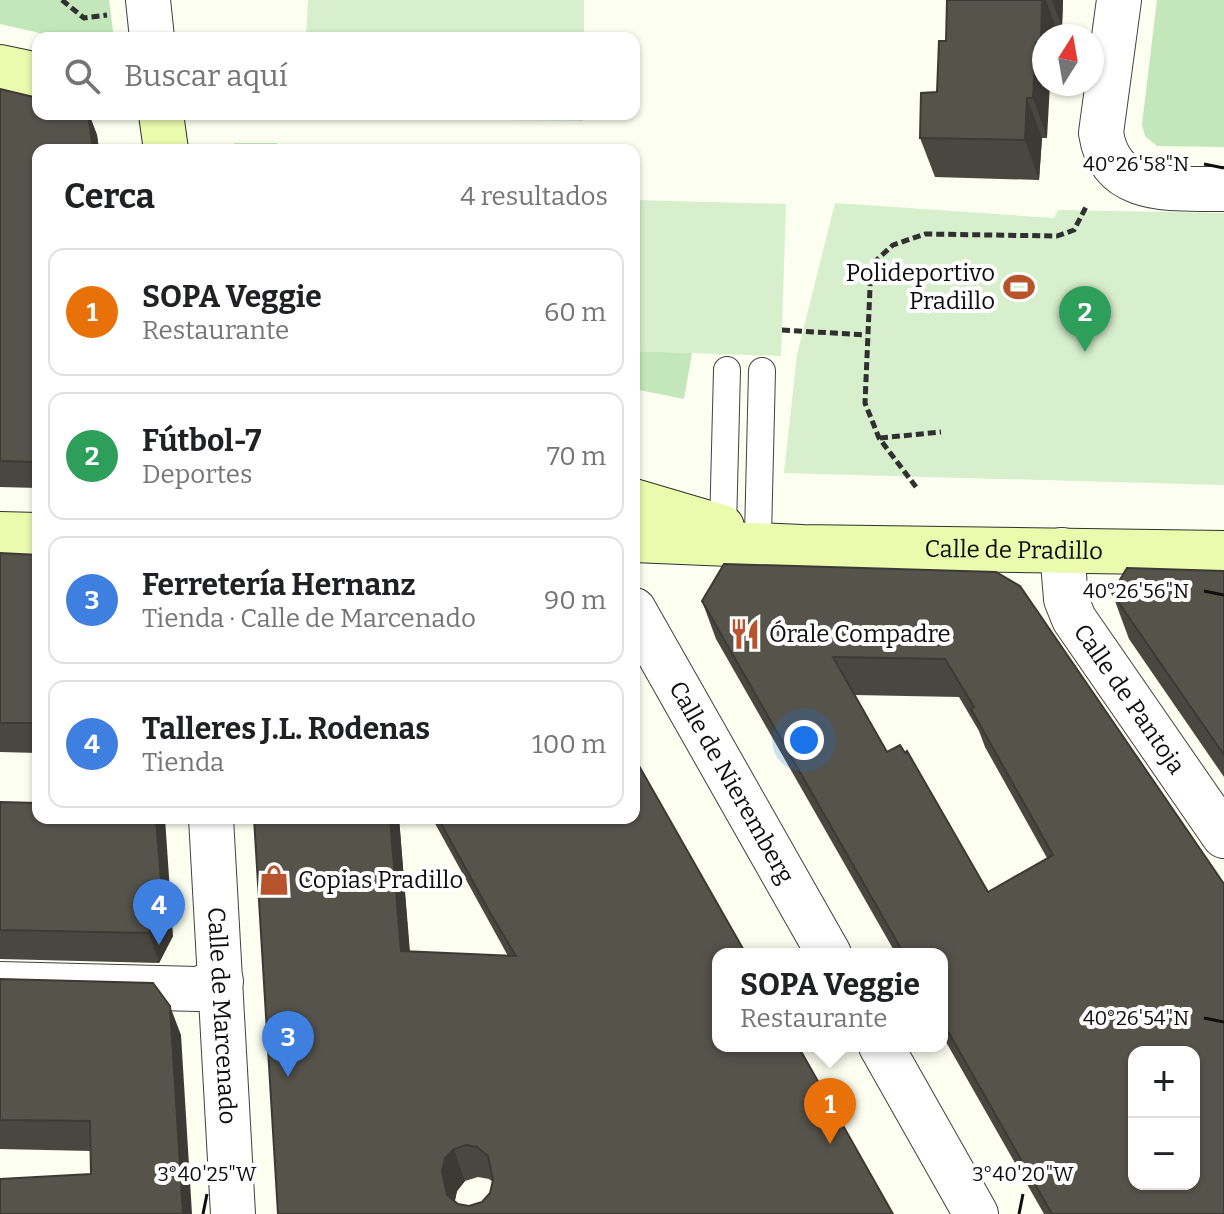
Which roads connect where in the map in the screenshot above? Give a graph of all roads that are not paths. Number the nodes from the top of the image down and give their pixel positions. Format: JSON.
{"nodes":[{"id":1,"x":1119,"y":0,"type":"edge"},
{"id":2,"x":129,"y":7,"type":"edge"},
{"id":3,"x":148,"y":32,"type":"edge"},
{"id":4,"x":0,"y":67,"type":"edge"},
{"id":5,"x":32,"y":74,"type":"edge"},
{"id":6,"x":162,"y":120,"type":"edge"},
{"id":7,"x":165,"y":144,"type":"edge"},
{"id":8,"x":1224,"y":189,"type":"edge"},
{"id":9,"x":727,"y":370,"type":"dead end"},
{"id":10,"x":762,"y":371,"type":"dead end"},
{"id":11,"x":640,"y":503,"type":"edge"},
{"id":12,"x":740,"y":531,"type":"junction"},
{"id":13,"x":0,"y":534,"type":"edge"},
{"id":14,"x":32,"y":535,"type":"edge"},
{"id":15,"x":640,"y":540,"type":"edge"},
{"id":16,"x":802,"y":547,"type":"junction"},
{"id":17,"x":1062,"y":550,"type":"junction"},
{"id":18,"x":1224,"y":553,"type":"edge"},
{"id":19,"x":640,"y":621,"type":"edge"},
{"id":20,"x":211,"y":824,"type":"edge"},
{"id":21,"x":1224,"y":836,"type":"edge"},
{"id":22,"x":826,"y":948,"type":"edge"},
{"id":23,"x":221,"y":981,"type":"junction"},
{"id":24,"x":0,"y":984,"type":"edge"},
{"id":25,"x":884,"y":1052,"type":"edge"},
{"id":26,"x":233,"y":1214,"type":"edge"},
{"id":27,"x":976,"y":1214,"type":"edge"}],
"edges":[{"from":1,"to":8,"type":"street"},
{"from":2,"to":3,"type":"street"},
{"from":4,"to":5,"type":"street"},
{"from":6,"to":7,"type":"street"},
{"from":9,"to":12,"type":"lane"},
{"from":10,"to":12,"type":"lane"},
{"from":11,"to":12,"type":"street","name":"Calle de Pradillo"},
{"from":12,"to":16,"type":"street","name":"Calle de Pradillo"},
{"from":13,"to":14,"type":"street"},
{"from":15,"to":16,"type":"street","name":"Calle de Pradillo"},
{"from":16,"to":17,"type":"street","name":"Calle de Pradillo"},
{"from":17,"to":18,"type":"street","name":"Calle de Pradillo"},
{"from":17,"to":21,"type":"street","name":"Calle de Pantoja"},
{"from":19,"to":22,"type":"street","name":"Calle de Nieremberg"},
{"from":20,"to":23,"type":"street","name":"Calle de Marcenado"},
{"from":23,"to":24,"type":"street"},
{"from":23,"to":26,"type":"street","name":"Calle de Marcenado"},
{"from":25,"to":27,"type":"street"}]}
